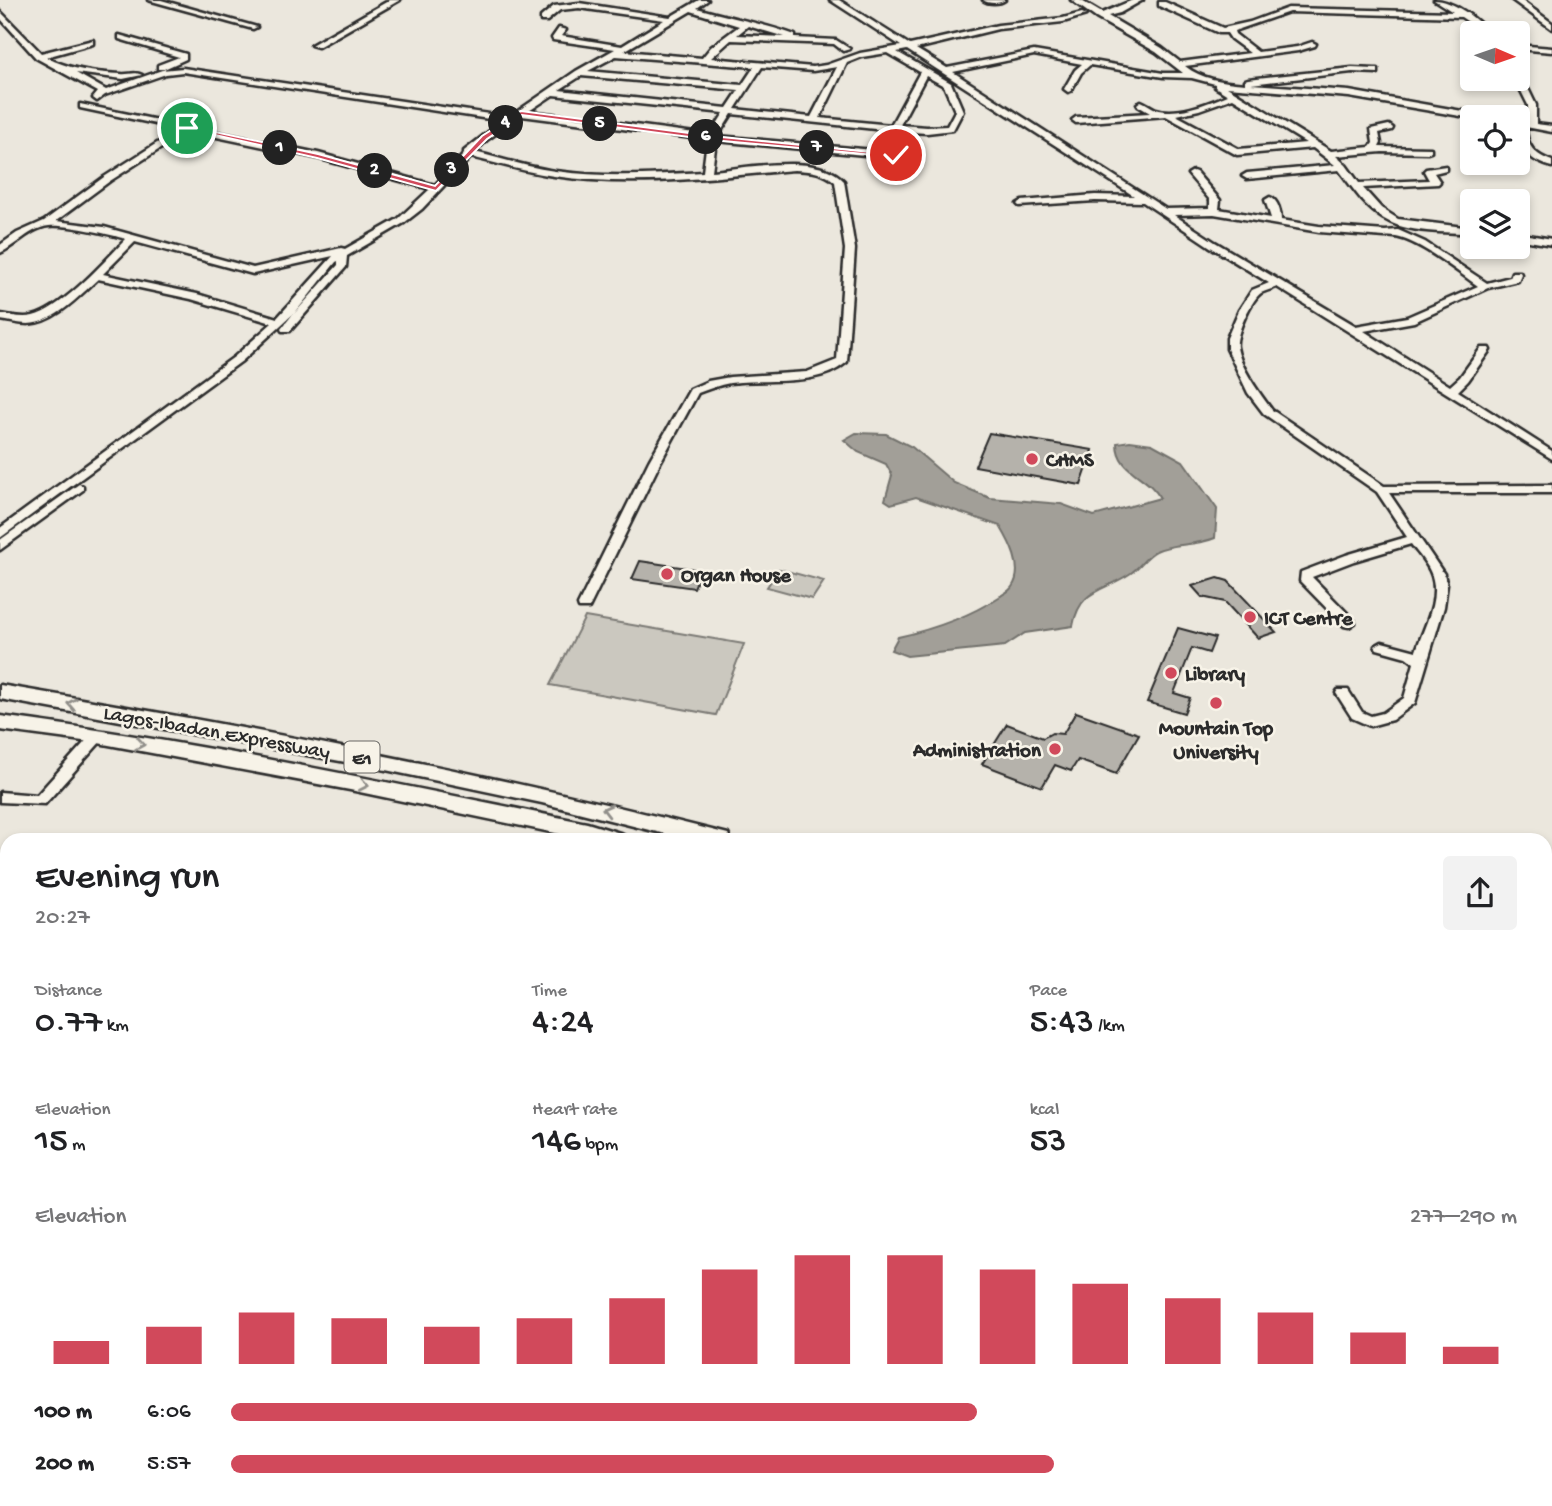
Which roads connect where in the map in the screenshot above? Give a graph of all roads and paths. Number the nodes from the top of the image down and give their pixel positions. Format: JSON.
{"nodes":[{"id":1,"x":152,"y":0,"type":"edge"},
{"id":2,"x":396,"y":0,"type":"edge"},
{"id":3,"x":595,"y":0,"type":"edge"},
{"id":4,"x":704,"y":0,"type":"edge"},
{"id":5,"x":821,"y":0,"type":"edge"},
{"id":6,"x":853,"y":0,"type":"edge"},
{"id":7,"x":987,"y":0,"type":"edge"},
{"id":8,"x":1001,"y":0,"type":"edge"},
{"id":9,"x":1074,"y":0,"type":"edge"},
{"id":10,"x":1139,"y":0,"type":"edge"},
{"id":11,"x":1181,"y":0,"type":"edge"},
{"id":12,"x":1391,"y":0,"type":"edge"},
{"id":13,"x":1438,"y":0,"type":"edge"},
{"id":14,"x":1516,"y":0,"type":"edge"},
{"id":15,"x":837,"y":2,"type":"edge"},
{"id":16,"x":587,"y":7,"type":"junction"},
{"id":17,"x":690,"y":8,"type":"junction"},
{"id":18,"x":0,"y":13,"type":"edge"},
{"id":19,"x":1082,"y":15,"type":"dead end"},
{"id":20,"x":1396,"y":15,"type":"junction"},
{"id":21,"x":1463,"y":15,"type":"junction"},
{"id":22,"x":1098,"y":16,"type":"junction"},
{"id":23,"x":544,"y":19,"type":"dead end"},
{"id":24,"x":669,"y":19,"type":"junction"},
{"id":25,"x":1470,"y":21,"type":"edge"},
{"id":26,"x":743,"y":23,"type":"junction"},
{"id":27,"x":253,"y":27,"type":"dead end"},
{"id":28,"x":1552,"y":27,"type":"edge"},
{"id":29,"x":562,"y":30,"type":"dead end"},
{"id":30,"x":1230,"y":30,"type":"junction"},
{"id":31,"x":122,"y":37,"type":"dead end"},
{"id":32,"x":728,"y":37,"type":"junction"},
{"id":33,"x":90,"y":42,"type":"dead end"},
{"id":34,"x":806,"y":42,"type":"junction"},
{"id":35,"x":1312,"y":44,"type":"dead end"},
{"id":36,"x":315,"y":45,"type":"dead end"},
{"id":37,"x":908,"y":47,"type":"junction"},
{"id":38,"x":1530,"y":48,"type":"edge"},
{"id":39,"x":846,"y":49,"type":"dead end"},
{"id":40,"x":619,"y":50,"type":"junction"},
{"id":41,"x":888,"y":50,"type":"junction"},
{"id":42,"x":1552,"y":50,"type":"edge"},
{"id":43,"x":1256,"y":55,"type":"junction"},
{"id":44,"x":39,"y":56,"type":"junction"},
{"id":45,"x":844,"y":60,"type":"junction"},
{"id":46,"x":704,"y":61,"type":"junction"},
{"id":47,"x":1089,"y":61,"type":"junction"},
{"id":48,"x":759,"y":65,"type":"junction"},
{"id":49,"x":1177,"y":65,"type":"junction"},
{"id":50,"x":64,"y":69,"type":"junction"},
{"id":51,"x":813,"y":69,"type":"junction"},
{"id":52,"x":925,"y":71,"type":"junction"},
{"id":53,"x":945,"y":71,"type":"junction"},
{"id":54,"x":1375,"y":71,"type":"dead end"},
{"id":55,"x":840,"y":72,"type":"junction"},
{"id":56,"x":579,"y":73,"type":"junction"},
{"id":57,"x":1192,"y":76,"type":"junction"},
{"id":58,"x":1214,"y":83,"type":"junction"},
{"id":59,"x":1229,"y":85,"type":"junction"},
{"id":60,"x":743,"y":88,"type":"junction"},
{"id":61,"x":1068,"y":89,"type":"dead end"},
{"id":62,"x":1526,"y":91,"type":"edge"},
{"id":63,"x":553,"y":92,"type":"junction"},
{"id":64,"x":104,"y":93,"type":"junction"},
{"id":65,"x":1234,"y":95,"type":"junction"},
{"id":66,"x":1141,"y":104,"type":"dead end"},
{"id":67,"x":730,"y":109,"type":"junction"},
{"id":68,"x":1530,"y":109,"type":"edge"},
{"id":69,"x":521,"y":113,"type":"junction"},
{"id":70,"x":1167,"y":113,"type":"junction"},
{"id":71,"x":1460,"y":113,"type":"edge"},
{"id":72,"x":1076,"y":120,"type":"dead end"},
{"id":73,"x":510,"y":121,"type":"junction"},
{"id":74,"x":814,"y":121,"type":"junction"},
{"id":75,"x":1530,"y":125,"type":"edge"},
{"id":76,"x":187,"y":128,"type":"junction"},
{"id":77,"x":894,"y":128,"type":"junction"},
{"id":78,"x":1389,"y":128,"type":"dead end"},
{"id":79,"x":1552,"y":129,"type":"edge"},
{"id":80,"x":712,"y":138,"type":"junction"},
{"id":81,"x":1316,"y":145,"type":"junction"},
{"id":82,"x":1373,"y":149,"type":"junction"},
{"id":83,"x":1428,"y":150,"type":"dead end"},
{"id":84,"x":467,"y":153,"type":"junction"},
{"id":85,"x":1530,"y":153,"type":"edge"},
{"id":86,"x":1329,"y":154,"type":"junction"},
{"id":87,"x":896,"y":155,"type":"dead end"},
{"id":88,"x":1552,"y":164,"type":"edge"},
{"id":89,"x":1343,"y":167,"type":"junction"},
{"id":90,"x":1443,"y":168,"type":"dead end"},
{"id":91,"x":707,"y":173,"type":"junction"},
{"id":92,"x":1193,"y":174,"type":"dead end"},
{"id":93,"x":1247,"y":176,"type":"dead end"},
{"id":94,"x":1357,"y":186,"type":"junction"},
{"id":95,"x":436,"y":188,"type":"junction"},
{"id":96,"x":1145,"y":199,"type":"junction"},
{"id":97,"x":1270,"y":200,"type":"dead end"},
{"id":98,"x":1022,"y":204,"type":"dead end"},
{"id":99,"x":1214,"y":211,"type":"junction"},
{"id":100,"x":1163,"y":212,"type":"junction"},
{"id":101,"x":1276,"y":222,"type":"junction"},
{"id":102,"x":47,"y":223,"type":"junction"},
{"id":103,"x":1394,"y":226,"type":"junction"},
{"id":104,"x":1460,"y":230,"type":"edge"},
{"id":105,"x":1530,"y":238,"type":"edge"},
{"id":106,"x":132,"y":239,"type":"junction"},
{"id":107,"x":1552,"y":242,"type":"edge"},
{"id":108,"x":0,"y":250,"type":"edge"},
{"id":109,"x":345,"y":252,"type":"junction"},
{"id":110,"x":1516,"y":274,"type":"dead end"},
{"id":111,"x":95,"y":275,"type":"junction"},
{"id":112,"x":1277,"y":283,"type":"junction"},
{"id":113,"x":1485,"y":286,"type":"junction"},
{"id":114,"x":0,"y":317,"type":"edge"},
{"id":115,"x":279,"y":322,"type":"junction"},
{"id":116,"x":1354,"y":328,"type":"junction"},
{"id":117,"x":1485,"y":350,"type":"dead end"},
{"id":118,"x":1451,"y":391,"type":"junction"},
{"id":119,"x":1552,"y":456,"type":"edge"},
{"id":120,"x":1552,"y":489,"type":"edge"},
{"id":121,"x":1381,"y":490,"type":"junction"},
{"id":122,"x":0,"y":534,"type":"edge"},
{"id":123,"x":1415,"y":539,"type":"junction"},
{"id":124,"x":0,"y":546,"type":"edge"},
{"id":125,"x":584,"y":605,"type":"dead end"},
{"id":126,"x":1349,"y":624,"type":"dead end"},
{"id":127,"x":1382,"y":646,"type":"dead end"},
{"id":128,"x":1420,"y":662,"type":"junction"},
{"id":129,"x":0,"y":692,"type":"edge"},
{"id":130,"x":1343,"y":693,"type":"dead end"},
{"id":131,"x":0,"y":723,"type":"edge"},
{"id":132,"x":99,"y":736,"type":"junction"},
{"id":133,"x":0,"y":797,"type":"edge"},
{"id":134,"x":571,"y":833,"type":"edge"},
{"id":135,"x":694,"y":833,"type":"edge"}],
"edges":[{"from":1,"to":27,"type":"street"},
{"from":2,"to":36,"type":"street"},
{"from":3,"to":16,"type":"street"},
{"from":4,"to":17,"type":"street"},
{"from":5,"to":15,"type":"street"},
{"from":6,"to":15,"type":"street"},
{"from":7,"to":8,"type":"street"},
{"from":9,"to":22,"type":"street"},
{"from":10,"to":22,"type":"street"},
{"from":11,"to":30,"type":"street"},
{"from":12,"to":20,"type":"street"},
{"from":13,"to":21,"type":"street"},
{"from":14,"to":28,"type":"street"},
{"from":15,"to":37,"type":"street"},
{"from":16,"to":23,"type":"street"},
{"from":16,"to":24,"type":"street"},
{"from":17,"to":24,"type":"street"},
{"from":17,"to":26,"type":"street"},
{"from":18,"to":44,"type":"street"},
{"from":19,"to":37,"type":"street"},
{"from":20,"to":21,"type":"street"},
{"from":20,"to":30,"type":"street"},
{"from":21,"to":25,"type":"street"},
{"from":22,"to":49,"type":"street"},
{"from":24,"to":40,"type":"street"},
{"from":26,"to":32,"type":"street"},
{"from":26,"to":34,"type":"street"},
{"from":29,"to":40,"type":"street"},
{"from":30,"to":43,"type":"street"},
{"from":31,"to":50,"type":"street"},
{"from":32,"to":34,"type":"street"},
{"from":32,"to":46,"type":"street"},
{"from":33,"to":44,"type":"street"},
{"from":34,"to":39,"type":"street"},
{"from":35,"to":43,"type":"street"},
{"from":37,"to":41,"type":"street"},
{"from":37,"to":53,"type":"street"},
{"from":38,"to":42,"type":"street"},
{"from":40,"to":46,"type":"street"},
{"from":40,"to":56,"type":"street"},
{"from":41,"to":45,"type":"street"},
{"from":41,"to":52,"type":"street"},
{"from":43,"to":49,"type":"street"},
{"from":44,"to":50,"type":"street"},
{"from":45,"to":51,"type":"street"},
{"from":45,"to":55,"type":"street"},
{"from":46,"to":48,"type":"street"},
{"from":47,"to":53,"type":"street"},
{"from":47,"to":57,"type":"street"},
{"from":47,"to":61,"type":"street"},
{"from":48,"to":51,"type":"street"},
{"from":48,"to":60,"type":"street"},
{"from":49,"to":57,"type":"street"},
{"from":50,"to":64,"type":"street"},
{"from":51,"to":55,"type":"street"},
{"from":52,"to":77,"type":"street"},
{"from":52,"to":77,"type":"street"},
{"from":53,"to":96,"type":"street"},
{"from":54,"to":59,"type":"street"},
{"from":55,"to":74,"type":"street"},
{"from":56,"to":60,"type":"street"},
{"from":56,"to":63,"type":"street"},
{"from":57,"to":58,"type":"street"},
{"from":58,"to":59,"type":"street"},
{"from":58,"to":65,"type":"street"},
{"from":59,"to":71,"type":"street"},
{"from":60,"to":67,"type":"street"},
{"from":62,"to":68,"type":"street"},
{"from":63,"to":67,"type":"street"},
{"from":63,"to":69,"type":"street"},
{"from":64,"to":73,"type":"street"},
{"from":64,"to":76,"type":"street"},
{"from":65,"to":70,"type":"street"},
{"from":65,"to":81,"type":"street"},
{"from":66,"to":70,"type":"street"},
{"from":67,"to":74,"type":"street"},
{"from":67,"to":80,"type":"street"},
{"from":69,"to":73,"type":"street"},
{"from":69,"to":80,"type":"street"},
{"from":70,"to":72,"type":"street"},
{"from":70,"to":81,"type":"street"},
{"from":73,"to":84,"type":"street"},
{"from":74,"to":77,"type":"street"},
{"from":75,"to":79,"type":"street"},
{"from":76,"to":95,"type":"street"},
{"from":76,"to":102,"type":"street"},
{"from":78,"to":82,"type":"street"},
{"from":80,"to":87,"type":"street"},
{"from":80,"to":91,"type":"street"},
{"from":81,"to":86,"type":"street"},
{"from":82,"to":83,"type":"street"},
{"from":82,"to":86,"type":"street"},
{"from":84,"to":91,"type":"street"},
{"from":84,"to":95,"type":"street"},
{"from":85,"to":88,"type":"street"},
{"from":86,"to":89,"type":"street"},
{"from":89,"to":93,"type":"street"},
{"from":89,"to":94,"type":"street"},
{"from":90,"to":94,"type":"street"},
{"from":91,"to":125,"type":"street"},
{"from":92,"to":99,"type":"street"},
{"from":94,"to":103,"type":"street"},
{"from":95,"to":109,"type":"street"},
{"from":96,"to":98,"type":"street"},
{"from":96,"to":100,"type":"street"},
{"from":97,"to":101,"type":"street"},
{"from":99,"to":100,"type":"street"},
{"from":99,"to":101,"type":"street"},
{"from":100,"to":112,"type":"street"},
{"from":101,"to":103,"type":"street"},
{"from":102,"to":106,"type":"street"},
{"from":102,"to":108,"type":"street"},
{"from":103,"to":104,"type":"street"},
{"from":103,"to":113,"type":"street"},
{"from":105,"to":107,"type":"street"},
{"from":106,"to":109,"type":"street"},
{"from":106,"to":111,"type":"street"},
{"from":109,"to":115,"type":"street"},
{"from":109,"to":124,"type":"street"},
{"from":110,"to":113,"type":"street"},
{"from":111,"to":114,"type":"street"},
{"from":111,"to":115,"type":"street"},
{"from":112,"to":116,"type":"street"},
{"from":112,"to":121,"type":"street"},
{"from":113,"to":116,"type":"street"},
{"from":115,"to":122,"type":"street"},
{"from":116,"to":118,"type":"street"},
{"from":117,"to":118,"type":"street"},
{"from":118,"to":119,"type":"street"},
{"from":120,"to":121,"type":"street"},
{"from":121,"to":123,"type":"street"},
{"from":123,"to":126,"type":"street"},
{"from":123,"to":128,"type":"street"},
{"from":127,"to":128,"type":"street"},
{"from":128,"to":130,"type":"street"},
{"from":135,"to":129,"type":"highway","name":"Lagos-Ibadan Expressway","number":"E1","one_way":true},
{"from":131,"to":132,"type":"highway","name":"Lagos-Ibadan Expressway","number":"E1"},
{"from":132,"to":133,"type":"street"},
{"from":132,"to":134,"type":"highway","name":"Lagos-Ibadan Expressway","number":"E1","one_way":true}]}
